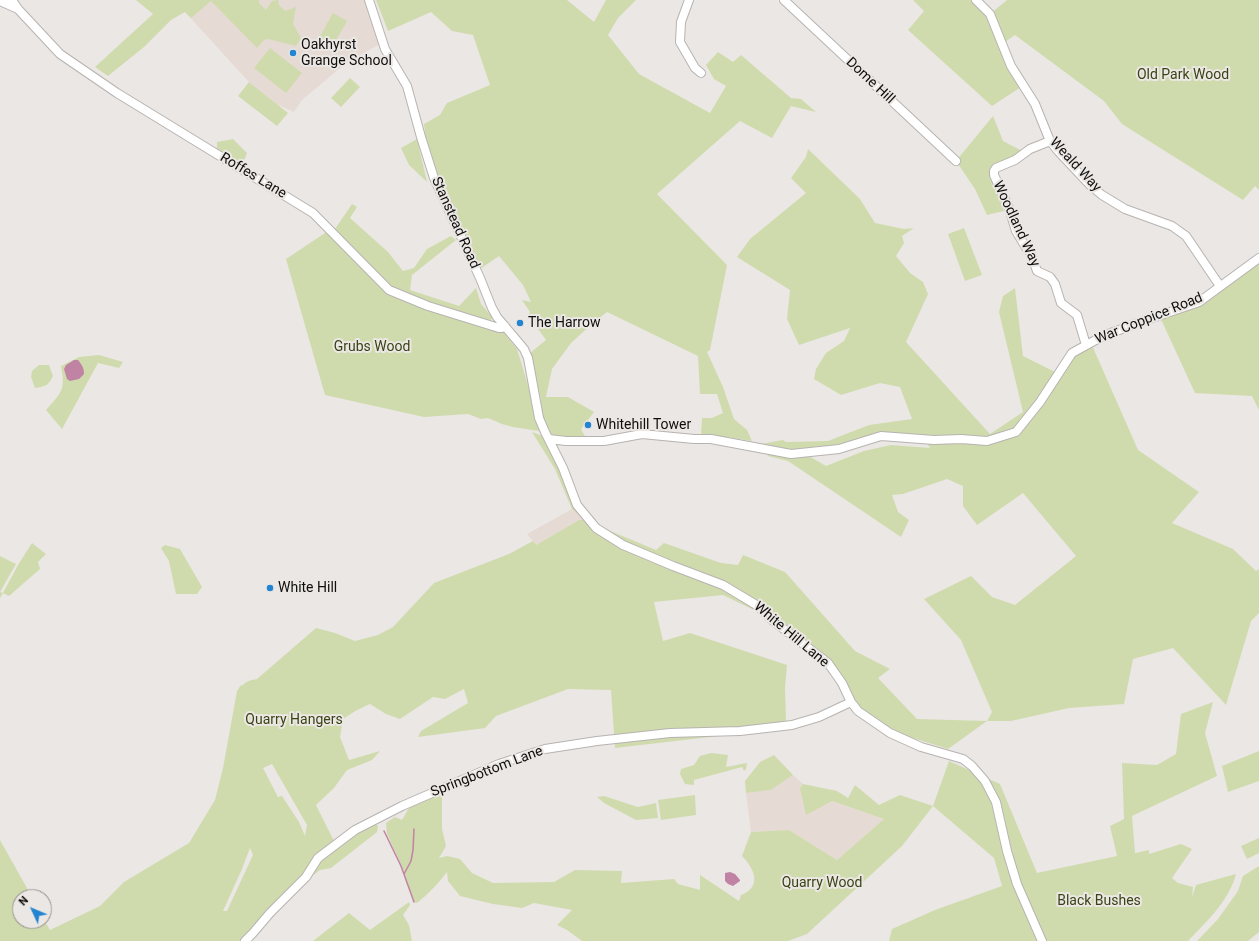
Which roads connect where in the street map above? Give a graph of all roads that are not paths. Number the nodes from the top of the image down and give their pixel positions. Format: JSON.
{"nodes":[{"id":1,"x":12,"y":0,"type":"edge"},
{"id":2,"x":369,"y":0,"type":"edge"},
{"id":3,"x":689,"y":0,"type":"edge"},
{"id":4,"x":784,"y":0,"type":"edge"},
{"id":5,"x":976,"y":0,"type":"edge"},
{"id":6,"x":0,"y":1,"type":"edge"},
{"id":7,"x":18,"y":9,"type":"junction"},
{"id":8,"x":701,"y":73,"type":"dead end"},
{"id":9,"x":1050,"y":141,"type":"junction"},
{"id":10,"x":956,"y":161,"type":"dead end"},
{"id":11,"x":1259,"y":258,"type":"edge"},
{"id":12,"x":1220,"y":286,"type":"junction"},
{"id":13,"x":505,"y":326,"type":"junction"},
{"id":14,"x":1086,"y":346,"type":"junction"},
{"id":15,"x":549,"y":439,"type":"junction"},
{"id":16,"x":851,"y":702,"type":"junction"},
{"id":17,"x":245,"y":941,"type":"edge"},
{"id":18,"x":1042,"y":941,"type":"edge"}],
"edges":[{"from":1,"to":7,"type":"street","name":"Roffes Lane"},
{"from":2,"to":13,"type":"street","name":"Stanstead Road"},
{"from":3,"to":8,"type":"street"},
{"from":4,"to":10,"type":"street","name":"Dome Hill"},
{"from":5,"to":9,"type":"street","name":"Weald Way"},
{"from":6,"to":7,"type":"street"},
{"from":7,"to":13,"type":"street","name":"Roffes Lane"},
{"from":9,"to":12,"type":"street","name":"Weald Way"},
{"from":9,"to":14,"type":"street","name":"Woodland Way"},
{"from":11,"to":12,"type":"street","name":"War Coppice Road"},
{"from":12,"to":14,"type":"street","name":"War Coppice Road"},
{"from":13,"to":15,"type":"street","name":"Stanstead Road"},
{"from":14,"to":15,"type":"street","name":"War Coppice Road"},
{"from":15,"to":16,"type":"street","name":"White Hill Lane"},
{"from":16,"to":17,"type":"street","name":"Springbottom Lane"},
{"from":16,"to":18,"type":"street","name":"White Hill Lane"}]}
